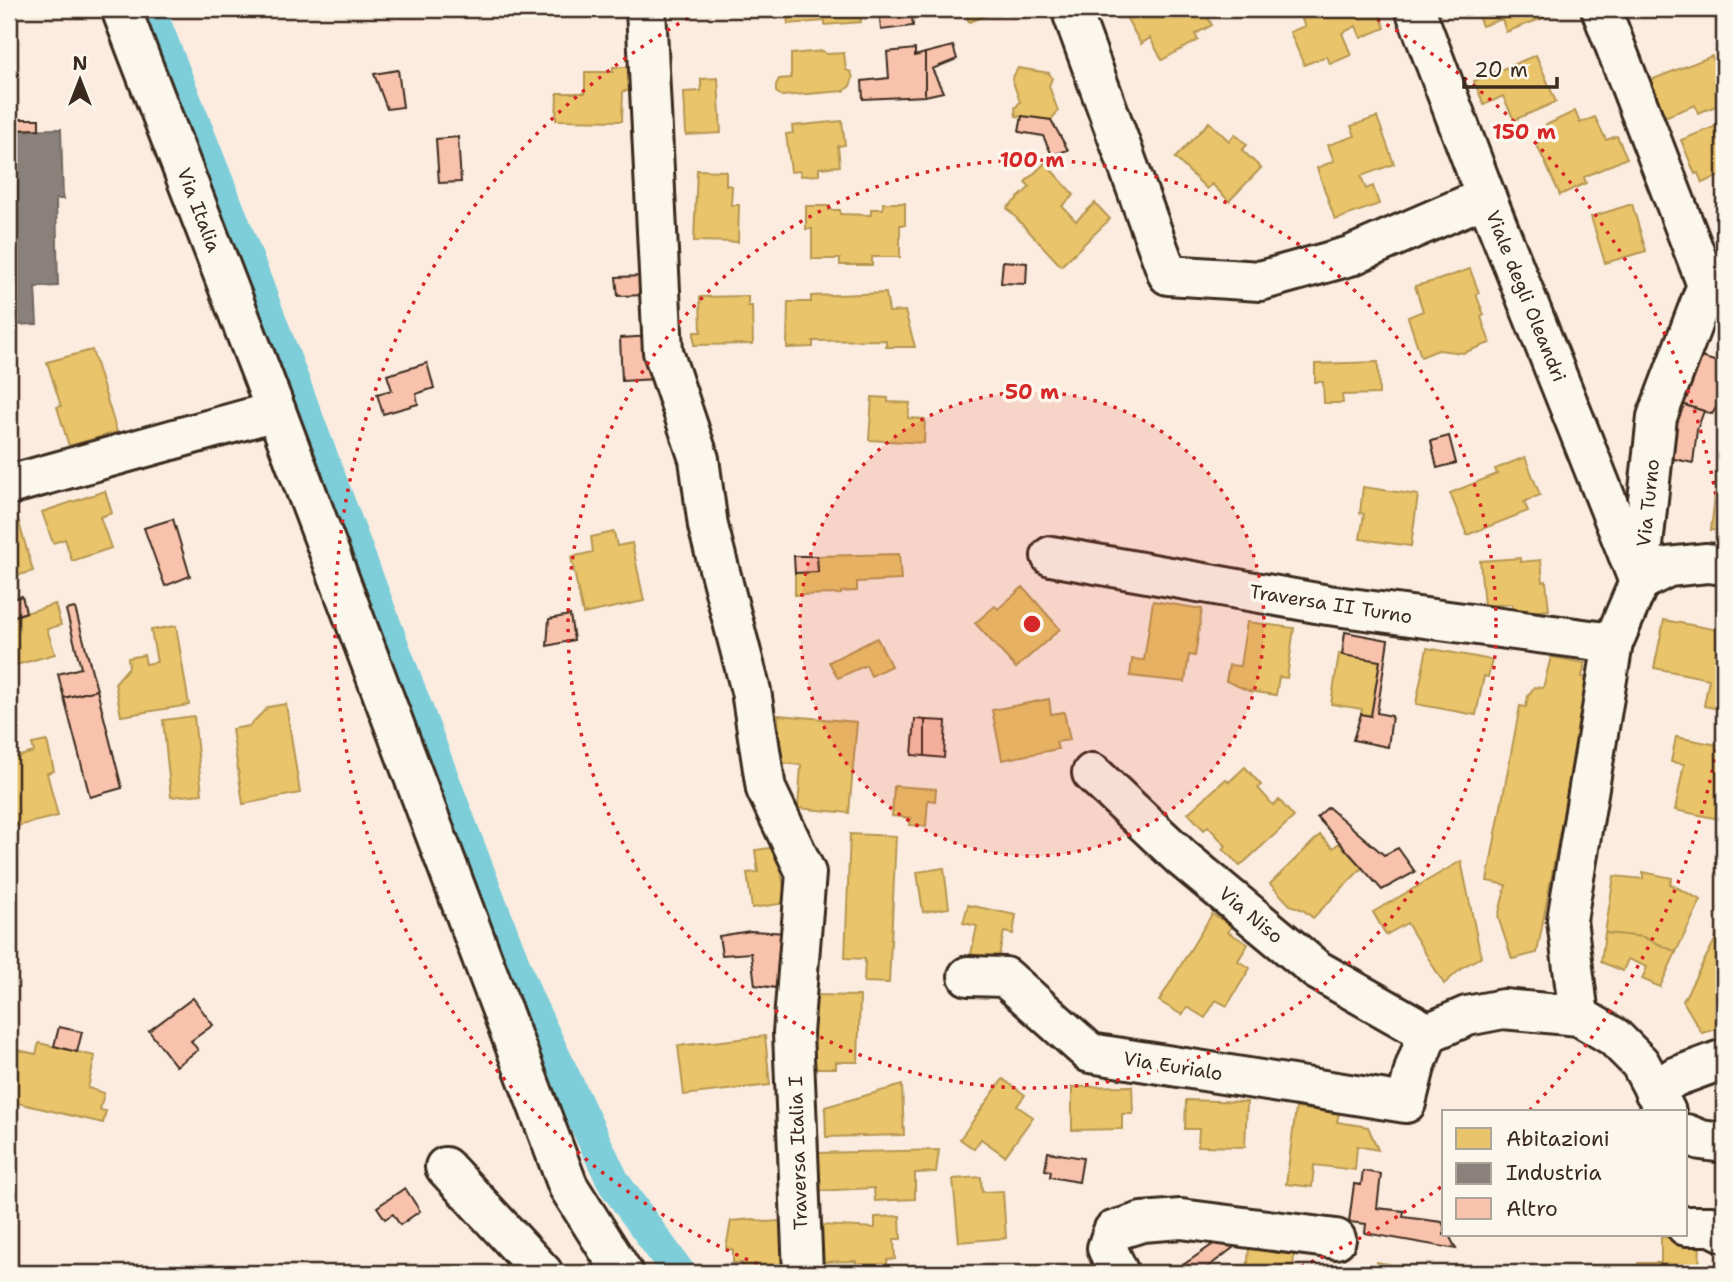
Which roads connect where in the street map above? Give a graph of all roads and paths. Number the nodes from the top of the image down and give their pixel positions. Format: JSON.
{"nodes":[{"id":1,"x":121,"y":9,"type":"edge"},
{"id":2,"x":646,"y":9,"type":"edge"},
{"id":3,"x":1071,"y":9,"type":"edge"},
{"id":4,"x":1415,"y":9,"type":"edge"},
{"id":5,"x":1601,"y":9,"type":"edge"},
{"id":6,"x":1486,"y":197,"type":"junction"},
{"id":7,"x":276,"y":411,"type":"junction"},
{"id":8,"x":9,"y":485,"type":"edge"},
{"id":9,"x":1051,"y":556,"type":"dead end"},
{"id":10,"x":1724,"y":565,"type":"edge"},
{"id":11,"x":1639,"y":582,"type":"junction"},
{"id":12,"x":1613,"y":643,"type":"junction"},
{"id":13,"x":1092,"y":773,"type":"dead end"},
{"id":14,"x":968,"y":976,"type":"dead end"},
{"id":15,"x":1578,"y":1016,"type":"junction"},
{"id":16,"x":1428,"y":1033,"type":"junction"},
{"id":17,"x":1724,"y":1059,"type":"edge"},
{"id":18,"x":1660,"y":1101,"type":"edge"},
{"id":19,"x":1688,"y":1135,"type":"edge"},
{"id":20,"x":1724,"y":1143,"type":"edge"},
{"id":21,"x":445,"y":1167,"type":"dead end"},
{"id":22,"x":1688,"y":1226,"type":"edge"},
{"id":23,"x":1724,"y":1232,"type":"edge"},
{"id":24,"x":1336,"y":1239,"type":"dead end"},
{"id":25,"x":543,"y":1273,"type":"edge"},
{"id":26,"x":623,"y":1273,"type":"edge"},
{"id":27,"x":803,"y":1273,"type":"edge"},
{"id":28,"x":1119,"y":1273,"type":"edge"}],
"edges":[{"from":1,"to":7,"type":"street","name":"Via Italia"},
{"from":2,"to":27,"type":"street","name":"Traversa Italia I"},
{"from":3,"to":6,"type":"street"},
{"from":4,"to":6,"type":"street","name":"Viale degli Oleandri"},
{"from":5,"to":11,"type":"street","name":"Via Turno"},
{"from":6,"to":11,"type":"street","name":"Viale degli Oleandri"},
{"from":7,"to":8,"type":"street"},
{"from":7,"to":26,"type":"street","name":"Via Italia"},
{"from":9,"to":12,"type":"street","name":"Traversa II Turno"},
{"from":10,"to":11,"type":"street"},
{"from":11,"to":12,"type":"street","name":"Via Turno"},
{"from":12,"to":15,"type":"street","name":"Via Turno"},
{"from":13,"to":16,"type":"street","name":"Via Niso"},
{"from":14,"to":16,"type":"street","name":"Via Eurialo"},
{"from":15,"to":16,"type":"street"},
{"from":15,"to":18,"type":"street"},
{"from":17,"to":18,"type":"street"},
{"from":19,"to":20,"type":"street"},
{"from":21,"to":25,"type":"street"},
{"from":22,"to":23,"type":"street"},
{"from":24,"to":28,"type":"street"}]}
